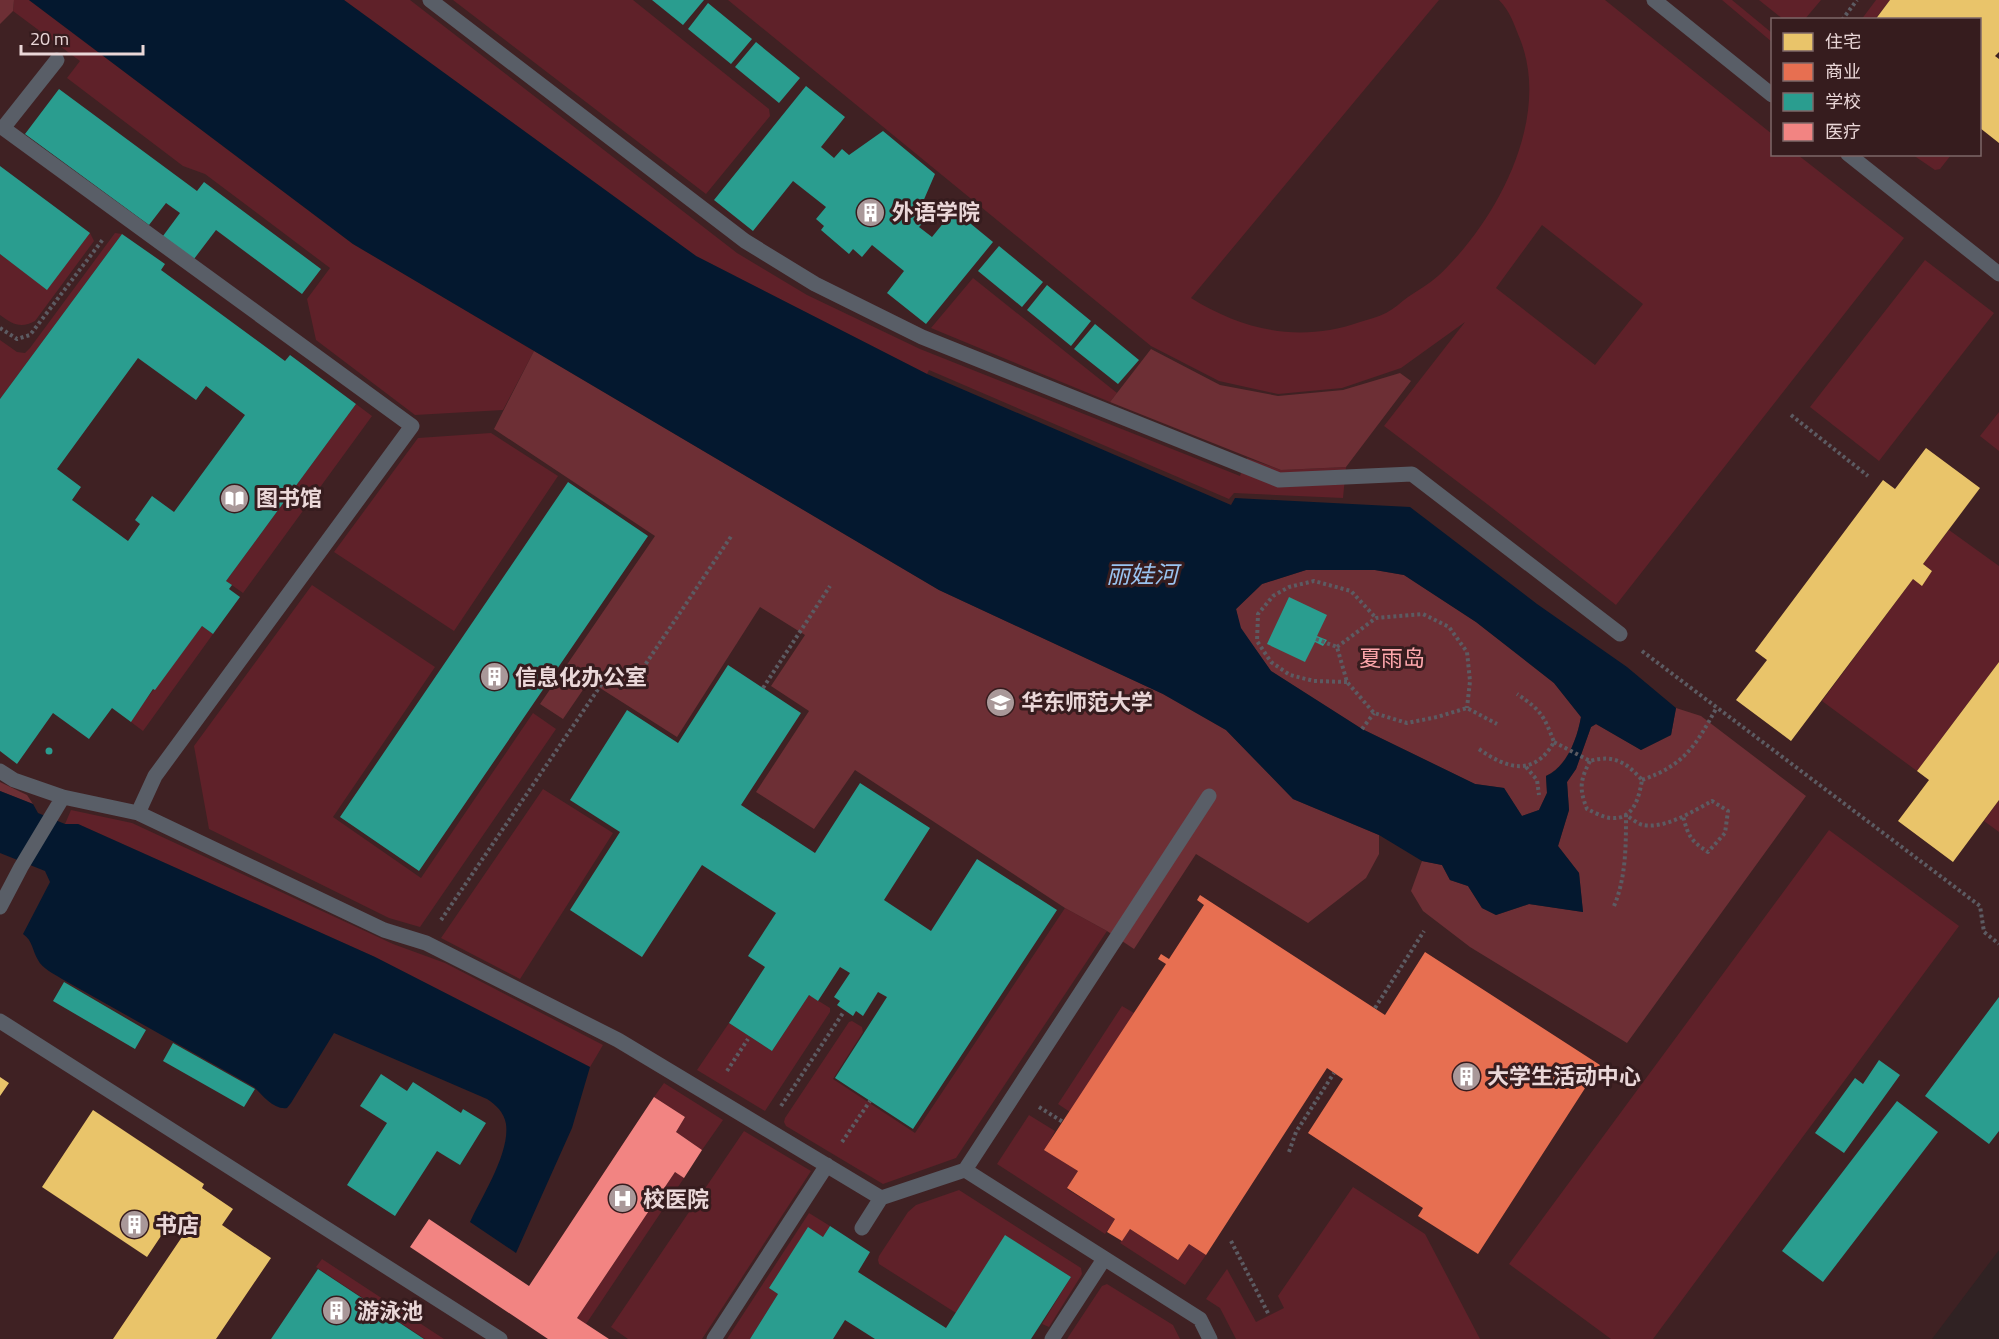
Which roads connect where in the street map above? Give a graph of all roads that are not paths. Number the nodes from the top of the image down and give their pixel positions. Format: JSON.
{"nodes":[{"id":1,"x":430,"y":0,"type":"edge"},
{"id":2,"x":1654,"y":0,"type":"edge"},
{"id":3,"x":57,"y":60,"type":"dead end"},
{"id":4,"x":1771,"y":93,"type":"edge"},
{"id":5,"x":1851,"y":156,"type":"edge"},
{"id":6,"x":1999,"y":274,"type":"edge"},
{"id":7,"x":1620,"y":634,"type":"road end"},
{"id":8,"x":0,"y":771,"type":"edge"},
{"id":9,"x":1209,"y":796,"type":"dead end"},
{"id":10,"x":63,"y":797,"type":"junction"},
{"id":11,"x":138,"y":813,"type":"junction"},
{"id":12,"x":0,"y":907,"type":"edge"},
{"id":13,"x":0,"y":1021,"type":"edge"},
{"id":14,"x":827,"y":1165,"type":"junction"},
{"id":15,"x":965,"y":1170,"type":"junction"},
{"id":16,"x":881,"y":1198,"type":"junction"},
{"id":17,"x":862,"y":1228,"type":"dead end"},
{"id":18,"x":1104,"y":1259,"type":"junction"},
{"id":19,"x":500,"y":1339,"type":"edge"},
{"id":20,"x":714,"y":1339,"type":"edge"},
{"id":21,"x":1052,"y":1339,"type":"edge"},
{"id":22,"x":1210,"y":1339,"type":"edge"}],
"edges":[{"from":1,"to":7,"type":"lane"},
{"from":2,"to":4,"type":"lane"},
{"from":3,"to":11,"type":"lane"},
{"from":5,"to":6,"type":"lane"},
{"from":8,"to":10,"type":"lane"},
{"from":9,"to":15,"type":"lane"},
{"from":10,"to":11,"type":"lane"},
{"from":10,"to":12,"type":"lane"},
{"from":11,"to":14,"type":"lane"},
{"from":13,"to":19,"type":"lane"},
{"from":14,"to":16,"type":"lane"},
{"from":14,"to":20,"type":"lane"},
{"from":15,"to":16,"type":"lane"},
{"from":15,"to":18,"type":"lane"},
{"from":16,"to":17,"type":"lane"},
{"from":18,"to":21,"type":"lane"},
{"from":18,"to":22,"type":"lane"}]}
